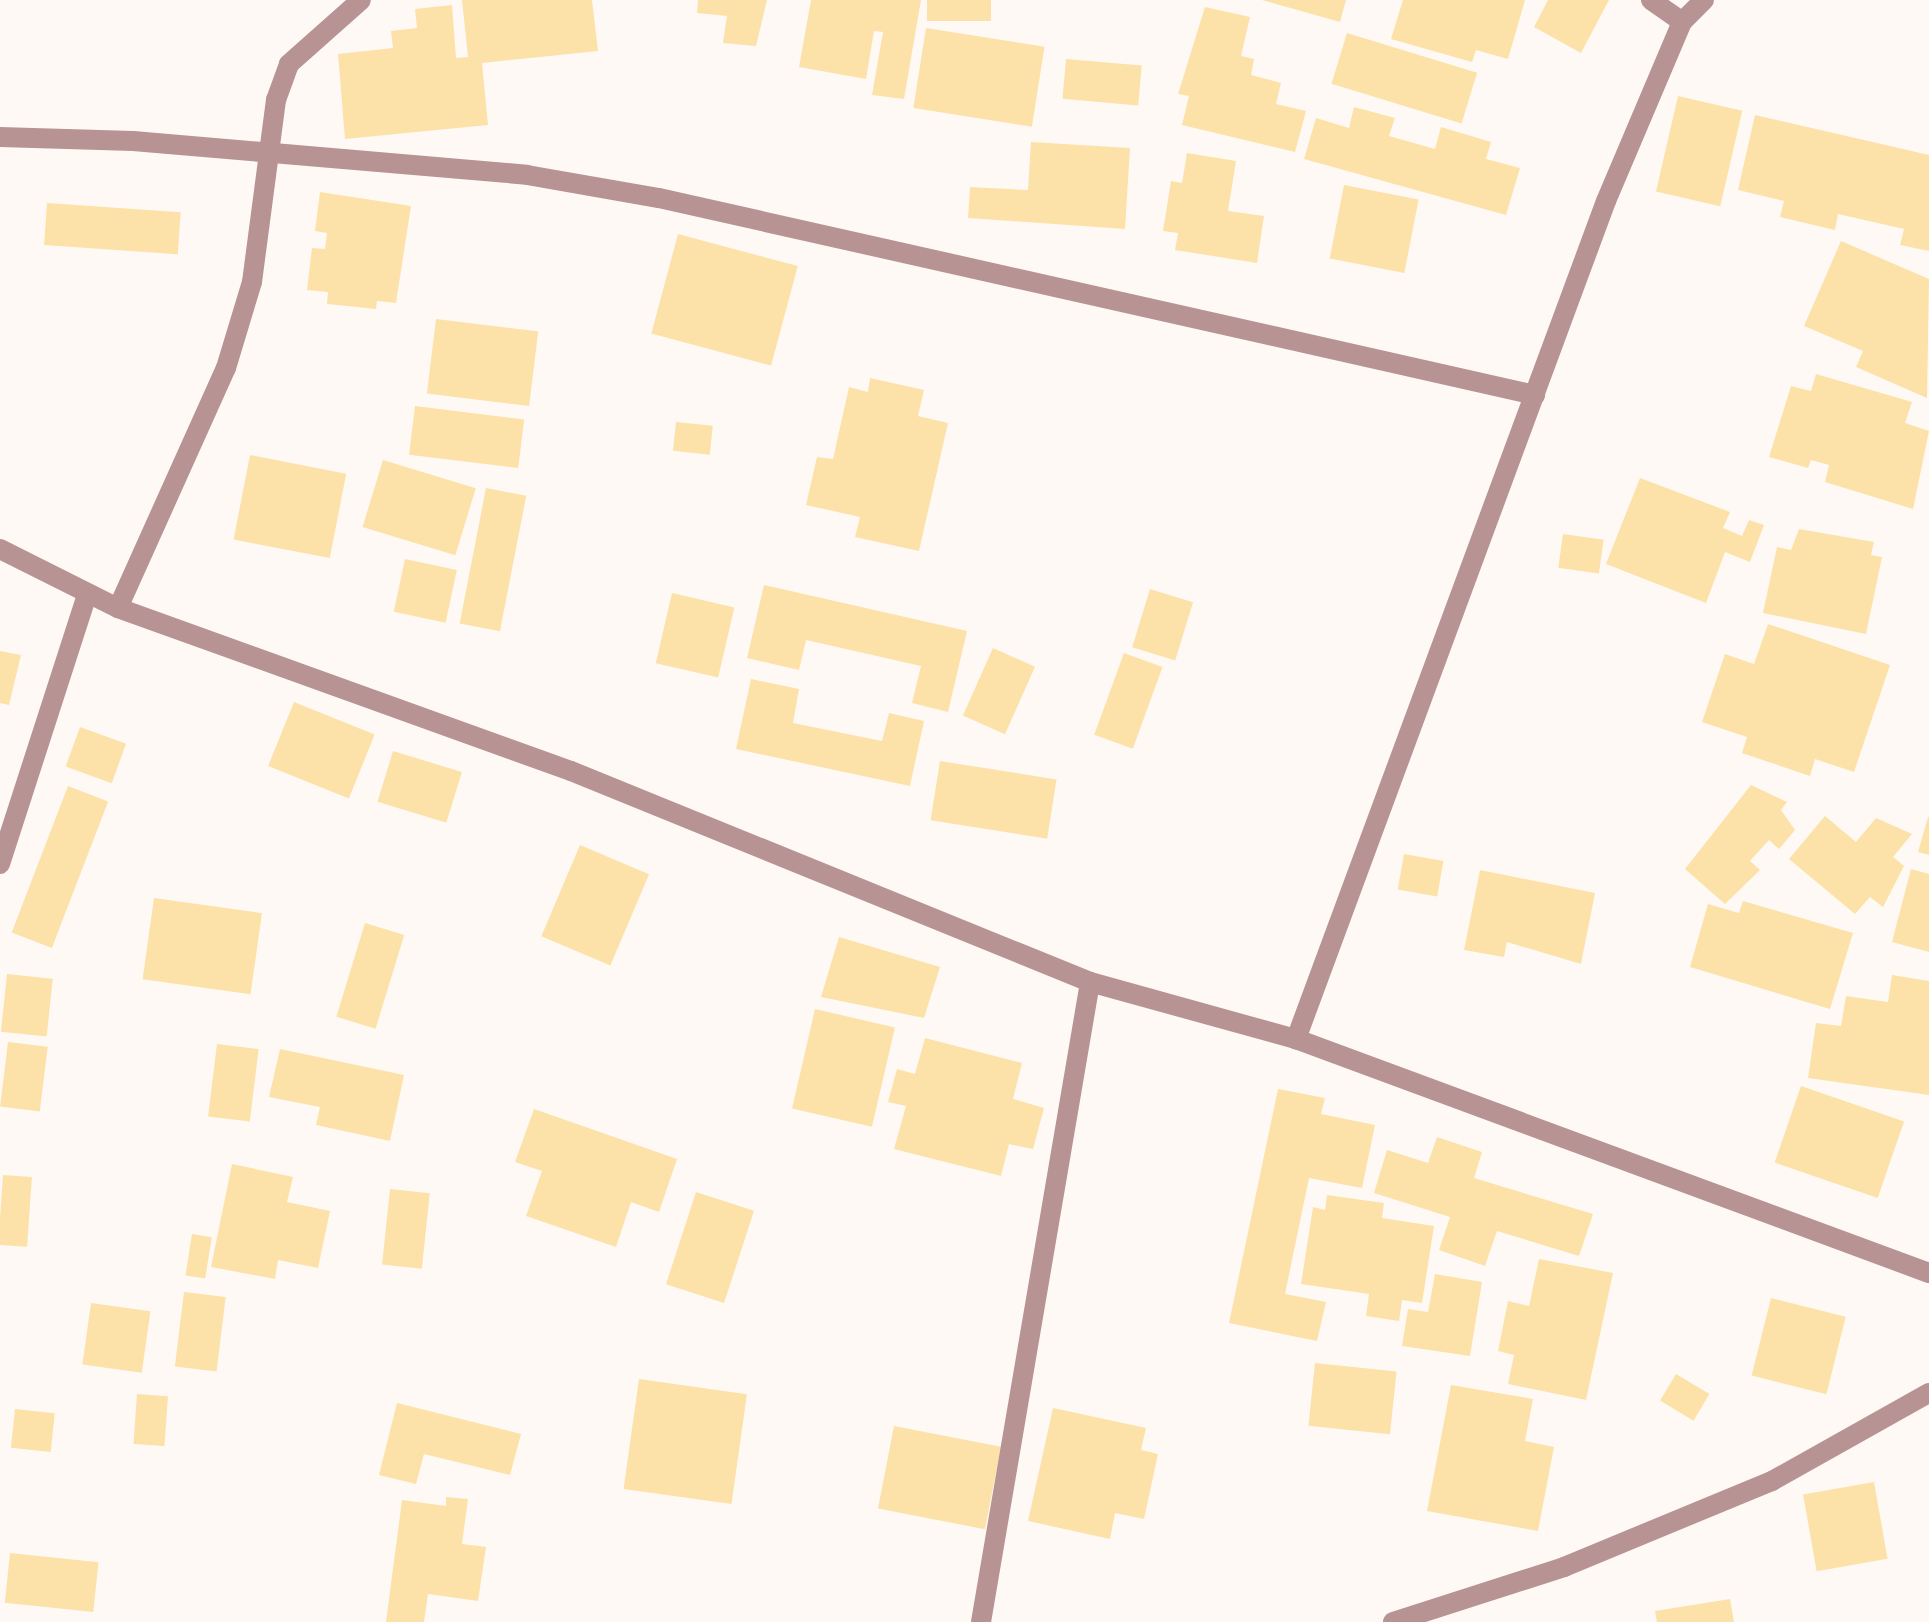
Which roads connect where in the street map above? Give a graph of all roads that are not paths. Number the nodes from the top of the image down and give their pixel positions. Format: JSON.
{"nodes":[{"id":1,"x":361,"y":0,"type":"edge"},
{"id":2,"x":1651,"y":0,"type":"edge"},
{"id":3,"x":1704,"y":0,"type":"edge"},
{"id":4,"x":1682,"y":22,"type":"junction"},
{"id":5,"x":0,"y":137,"type":"edge"},
{"id":6,"x":274,"y":152,"type":"junction"},
{"id":7,"x":1535,"y":395,"type":"junction"},
{"id":8,"x":0,"y":549,"type":"edge"},
{"id":9,"x":87,"y":594,"type":"junction"},
{"id":10,"x":118,"y":608,"type":"junction"},
{"id":11,"x":0,"y":864,"type":"edge"},
{"id":12,"x":1090,"y":982,"type":"junction"},
{"id":13,"x":1296,"y":1039,"type":"junction"},
{"id":14,"x":1929,"y":1273,"type":"edge"},
{"id":15,"x":1929,"y":1393,"type":"edge"},
{"id":16,"x":981,"y":1622,"type":"edge"},
{"id":17,"x":1393,"y":1622,"type":"edge"}],
"edges":[{"from":1,"to":6,"type":"street"},
{"from":2,"to":4,"type":"street"},
{"from":3,"to":4,"type":"street"},
{"from":4,"to":7,"type":"street"},
{"from":5,"to":6,"type":"street"},
{"from":6,"to":7,"type":"street"},
{"from":6,"to":10,"type":"street"},
{"from":7,"to":13,"type":"street"},
{"from":8,"to":9,"type":"street"},
{"from":9,"to":10,"type":"street"},
{"from":9,"to":11,"type":"street"},
{"from":10,"to":12,"type":"street"},
{"from":12,"to":13,"type":"street"},
{"from":12,"to":16,"type":"street"},
{"from":13,"to":14,"type":"street"},
{"from":15,"to":17,"type":"street"}]}
